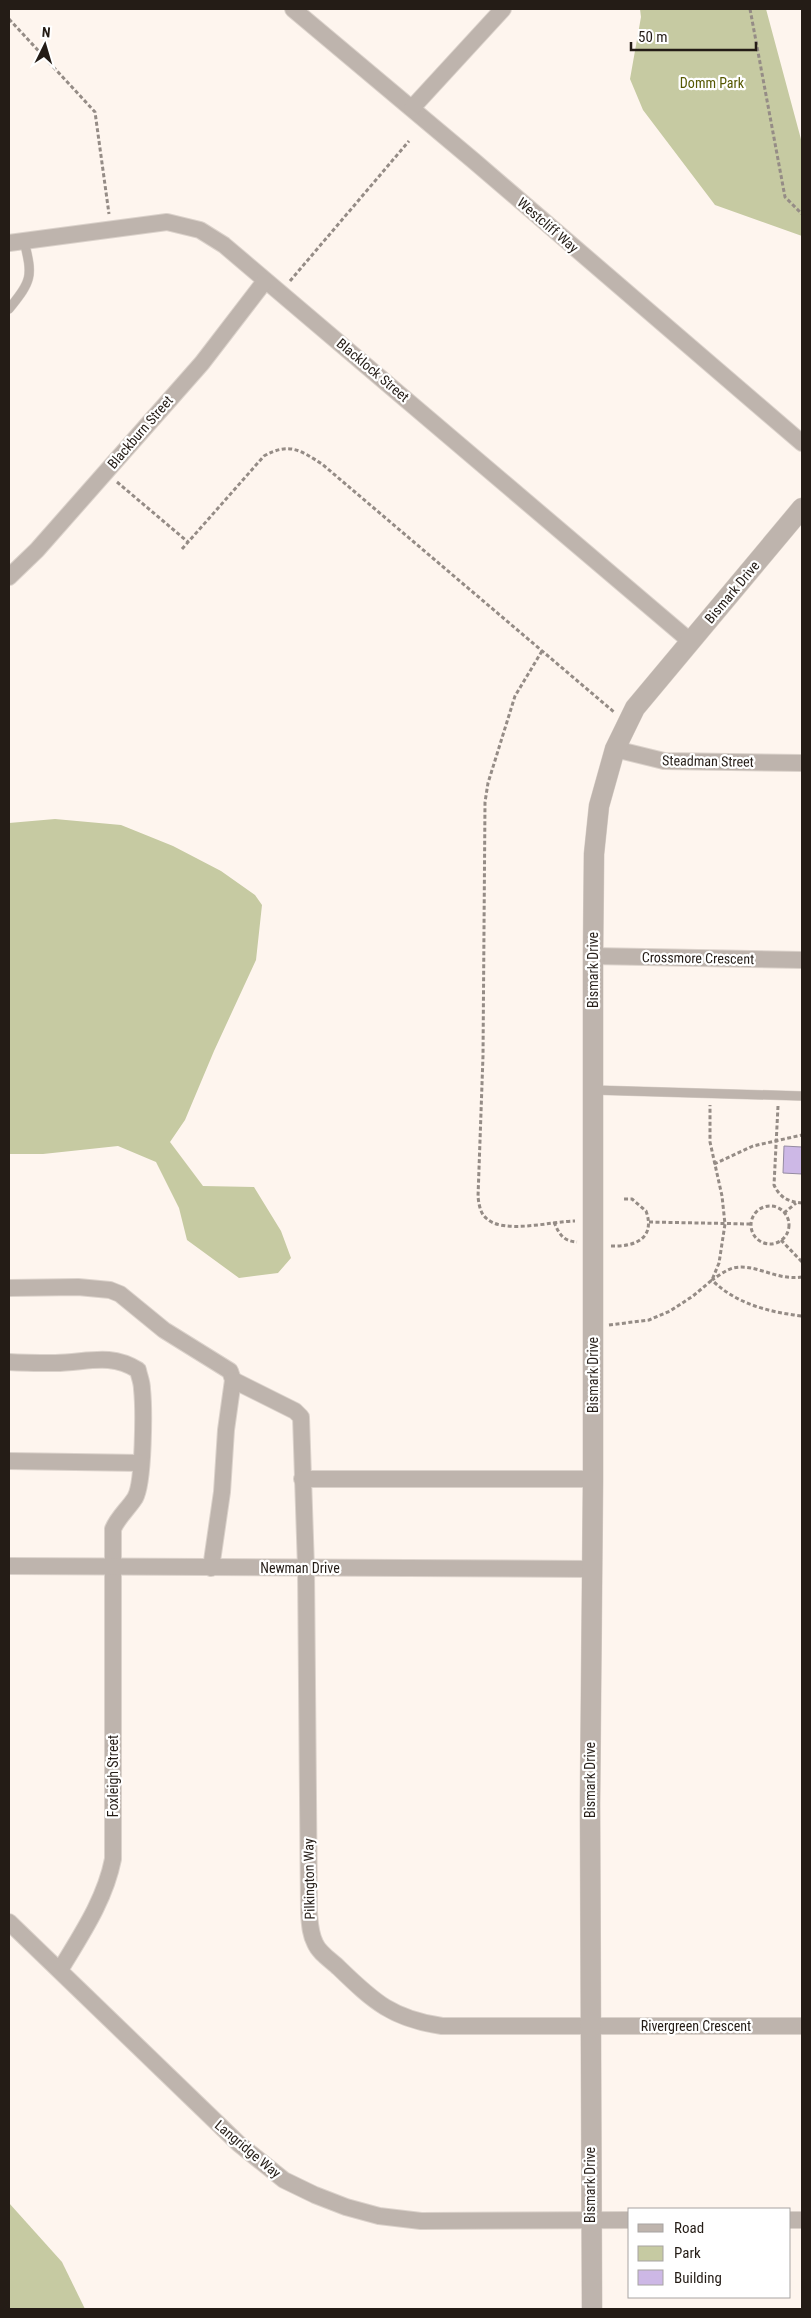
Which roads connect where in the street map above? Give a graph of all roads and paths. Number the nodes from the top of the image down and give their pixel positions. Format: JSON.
{"nodes":[{"id":1,"x":293,"y":9,"type":"edge"},
{"id":2,"x":503,"y":9,"type":"edge"},
{"id":3,"x":750,"y":9,"type":"edge"},
{"id":4,"x":9,"y":19,"type":"edge"},
{"id":5,"x":412,"y":108,"type":"junction"},
{"id":6,"x":409,"y":141,"type":"dead end"},
{"id":7,"x":802,"y":214,"type":"edge"},
{"id":8,"x":112,"y":230,"type":"junction"},
{"id":9,"x":16,"y":242,"type":"edge"},
{"id":10,"x":265,"y":282,"type":"junction"},
{"id":11,"x":280,"y":293,"type":"junction"},
{"id":12,"x":9,"y":309,"type":"edge"},
{"id":13,"x":802,"y":443,"type":"edge"},
{"id":14,"x":105,"y":472,"type":"junction"},
{"id":15,"x":802,"y":508,"type":"edge"},
{"id":16,"x":188,"y":542,"type":"junction"},
{"id":17,"x":182,"y":549,"type":"dead end"},
{"id":18,"x":9,"y":577,"type":"edge"},
{"id":19,"x":690,"y":641,"type":"junction"},
{"id":20,"x":542,"y":651,"type":"junction"},
{"id":21,"x":628,"y":724,"type":"junction"},
{"id":22,"x":616,"y":750,"type":"junction"},
{"id":23,"x":802,"y":763,"type":"edge"},
{"id":24,"x":593,"y":956,"type":"junction"},
{"id":25,"x":802,"y":960,"type":"edge"},
{"id":26,"x":593,"y":1090,"type":"junction"},
{"id":27,"x":709,"y":1094,"type":"junction"},
{"id":28,"x":779,"y":1096,"type":"junction"},
{"id":29,"x":802,"y":1096,"type":"edge"},
{"id":30,"x":802,"y":1135,"type":"edge"},
{"id":31,"x":775,"y":1140,"type":"junction"},
{"id":32,"x":714,"y":1164,"type":"junction"},
{"id":33,"x":622,"y":1199,"type":"dead end"},
{"id":34,"x":796,"y":1203,"type":"junction"},
{"id":35,"x":802,"y":1204,"type":"edge"},
{"id":36,"x":784,"y":1213,"type":"junction"},
{"id":37,"x":554,"y":1222,"type":"junction"},
{"id":38,"x":593,"y":1222,"type":"junction"},
{"id":39,"x":648,"y":1222,"type":"junction"},
{"id":40,"x":725,"y":1224,"type":"junction"},
{"id":41,"x":751,"y":1224,"type":"junction"},
{"id":42,"x":781,"y":1240,"type":"junction"},
{"id":43,"x":577,"y":1242,"type":"dead end"},
{"id":44,"x":610,"y":1246,"type":"dead end"},
{"id":45,"x":802,"y":1262,"type":"edge"},
{"id":46,"x":802,"y":1277,"type":"edge"},
{"id":47,"x":712,"y":1280,"type":"junction"},
{"id":48,"x":9,"y":1288,"type":"edge"},
{"id":49,"x":802,"y":1316,"type":"edge"},
{"id":50,"x":593,"y":1326,"type":"junction"},
{"id":51,"x":9,"y":1362,"type":"edge"},
{"id":52,"x":233,"y":1380,"type":"junction"},
{"id":53,"x":9,"y":1461,"type":"edge"},
{"id":54,"x":141,"y":1463,"type":"junction"},
{"id":55,"x":302,"y":1479,"type":"junction"},
{"id":56,"x":593,"y":1480,"type":"junction"},
{"id":57,"x":9,"y":1566,"type":"edge"},
{"id":58,"x":112,"y":1568,"type":"junction"},
{"id":59,"x":211,"y":1568,"type":"junction"},
{"id":60,"x":306,"y":1568,"type":"junction"},
{"id":61,"x":591,"y":1569,"type":"junction"},
{"id":62,"x":9,"y":1922,"type":"edge"},
{"id":63,"x":60,"y":1970,"type":"junction"},
{"id":64,"x":591,"y":2026,"type":"junction"},
{"id":65,"x":802,"y":2026,"type":"edge"},
{"id":66,"x":590,"y":2220,"type":"junction"},
{"id":67,"x":628,"y":2220,"type":"edge"},
{"id":68,"x":592,"y":2309,"type":"edge"}],
"edges":[{"from":1,"to":5,"type":"street","name":"Westcliff Way"},
{"from":2,"to":5,"type":"street"},
{"from":3,"to":7,"type":"path"},
{"from":4,"to":8,"type":"path"},
{"from":5,"to":13,"type":"street","name":"Westcliff Way"},
{"from":6,"to":11,"type":"path"},
{"from":8,"to":9,"type":"street","name":"Blacklock Street"},
{"from":8,"to":10,"type":"street","name":"Blacklock Street"},
{"from":9,"to":12,"type":"lane"},
{"from":10,"to":11,"type":"street","name":"Blacklock Street"},
{"from":10,"to":14,"type":"street","name":"Blackburn Street"},
{"from":11,"to":19,"type":"street","name":"Blacklock Street"},
{"from":14,"to":16,"type":"path"},
{"from":14,"to":18,"type":"street","name":"Blackburn Street"},
{"from":15,"to":19,"type":"street","name":"Bismark Drive"},
{"from":16,"to":17,"type":"path"},
{"from":16,"to":20,"type":"path"},
{"from":19,"to":21,"type":"street","name":"Bismark Drive"},
{"from":20,"to":21,"type":"path"},
{"from":20,"to":37,"type":"path"},
{"from":21,"to":22,"type":"street","name":"Bismark Drive"},
{"from":22,"to":23,"type":"street","name":"Steadman Street"},
{"from":22,"to":24,"type":"street","name":"Bismark Drive"},
{"from":24,"to":25,"type":"street","name":"Crossmore Crescent"},
{"from":24,"to":26,"type":"street","name":"Bismark Drive"},
{"from":26,"to":27,"type":"lane"},
{"from":26,"to":38,"type":"street","name":"Bismark Drive"},
{"from":27,"to":28,"type":"lane"},
{"from":27,"to":32,"type":"path"},
{"from":28,"to":29,"type":"lane"},
{"from":28,"to":31,"type":"path"},
{"from":30,"to":31,"type":"path"},
{"from":31,"to":32,"type":"path"},
{"from":31,"to":34,"type":"path"},
{"from":32,"to":40,"type":"path"},
{"from":33,"to":39,"type":"path"},
{"from":34,"to":35,"type":"path"},
{"from":34,"to":36,"type":"path"},
{"from":36,"to":41,"type":"path"},
{"from":36,"to":42,"type":"path"},
{"from":37,"to":38,"type":"path"},
{"from":37,"to":43,"type":"path"},
{"from":38,"to":50,"type":"street","name":"Bismark Drive"},
{"from":39,"to":40,"type":"path"},
{"from":39,"to":44,"type":"path"},
{"from":40,"to":41,"type":"path"},
{"from":40,"to":47,"type":"path"},
{"from":41,"to":42,"type":"path"},
{"from":42,"to":45,"type":"path"},
{"from":46,"to":47,"type":"path"},
{"from":47,"to":49,"type":"path"},
{"from":47,"to":50,"type":"path"},
{"from":48,"to":52,"type":"street"},
{"from":50,"to":56,"type":"street","name":"Bismark Drive"},
{"from":51,"to":54,"type":"street","name":"Foxleigh Street"},
{"from":52,"to":55,"type":"street","name":"Pilkington Way"},
{"from":52,"to":59,"type":"street"},
{"from":53,"to":54,"type":"street"},
{"from":54,"to":58,"type":"street","name":"Foxleigh Street"},
{"from":55,"to":56,"type":"street"},
{"from":55,"to":60,"type":"street","name":"Pilkington Way"},
{"from":56,"to":61,"type":"street","name":"Bismark Drive"},
{"from":57,"to":58,"type":"street","name":"Newman Drive"},
{"from":58,"to":59,"type":"street","name":"Newman Drive"},
{"from":58,"to":63,"type":"street","name":"Foxleigh Street"},
{"from":59,"to":60,"type":"street","name":"Newman Drive"},
{"from":60,"to":61,"type":"street","name":"Newman Drive"},
{"from":60,"to":64,"type":"street","name":"Pilkington Way"},
{"from":61,"to":64,"type":"street","name":"Bismark Drive"},
{"from":62,"to":63,"type":"street","name":"Langridge Way"},
{"from":63,"to":66,"type":"street","name":"Langridge Way"},
{"from":64,"to":65,"type":"street","name":"Rivergreen Crescent"},
{"from":64,"to":66,"type":"street","name":"Bismark Drive"},
{"from":66,"to":67,"type":"street"},
{"from":66,"to":68,"type":"street","name":"Bismark Drive"}]}
